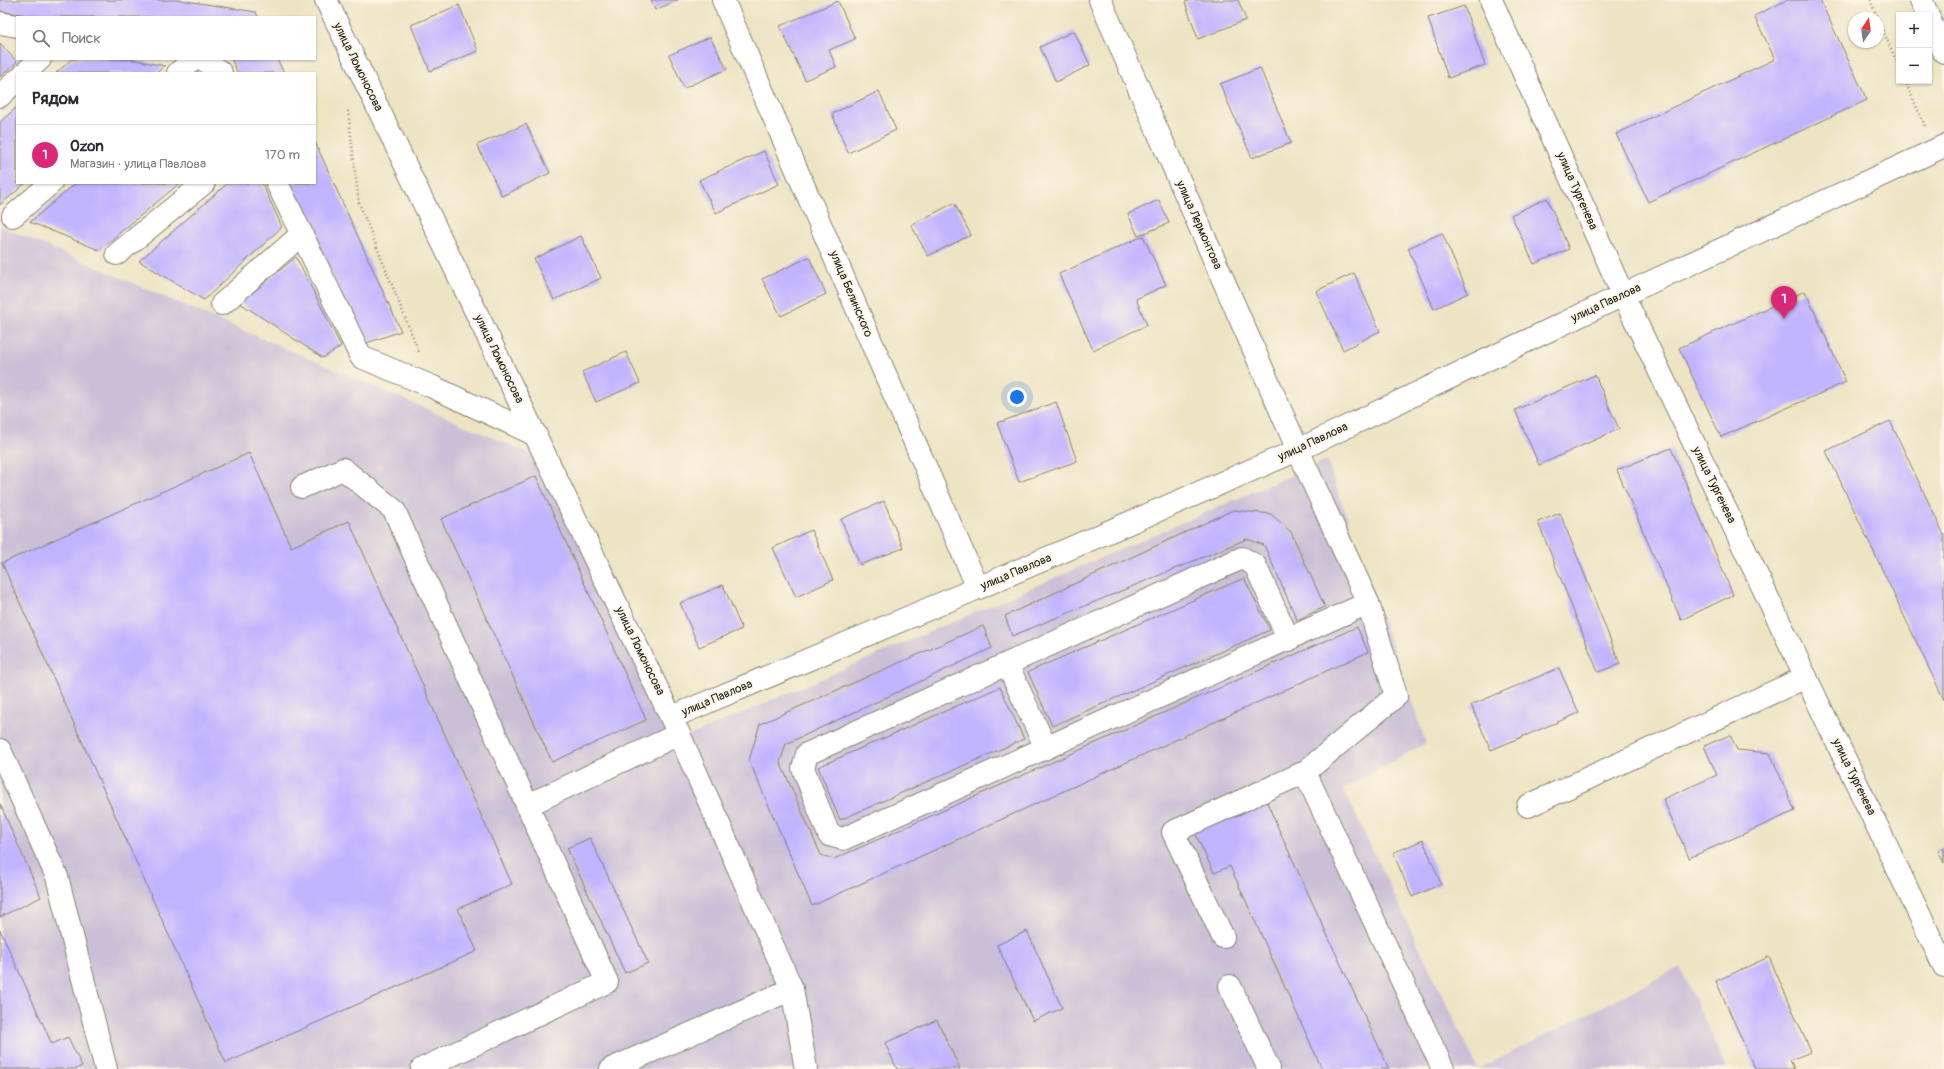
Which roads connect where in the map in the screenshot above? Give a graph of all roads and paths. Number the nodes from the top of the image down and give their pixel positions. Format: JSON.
{"nodes":[{"id":1,"x":326,"y":0,"type":"edge"},
{"id":2,"x":723,"y":0,"type":"edge"},
{"id":3,"x":1100,"y":0,"type":"edge"},
{"id":4,"x":1491,"y":0,"type":"edge"},
{"id":5,"x":1870,"y":0,"type":"edge"},
{"id":6,"x":1921,"y":0,"type":"edge"},
{"id":7,"x":1875,"y":12,"type":"edge"},
{"id":8,"x":1926,"y":12,"type":"edge"},
{"id":9,"x":0,"y":23,"type":"edge"},
{"id":10,"x":1932,"y":25,"type":"edge"},
{"id":11,"x":16,"y":26,"type":"edge"},
{"id":12,"x":1884,"y":32,"type":"edge"},
{"id":13,"x":1944,"y":52,"type":"edge"},
{"id":14,"x":39,"y":60,"type":"edge"},
{"id":15,"x":193,"y":60,"type":"edge"},
{"id":16,"x":204,"y":60,"type":"edge"},
{"id":17,"x":1896,"y":60,"type":"edge"},
{"id":18,"x":26,"y":72,"type":"edge"},
{"id":19,"x":179,"y":72,"type":"edge"},
{"id":20,"x":220,"y":72,"type":"edge"},
{"id":21,"x":16,"y":81,"type":"edge"},
{"id":22,"x":1907,"y":84,"type":"edge"},
{"id":23,"x":0,"y":96,"type":"edge"},
{"id":24,"x":348,"y":108,"type":"dead end"},
{"id":25,"x":1940,"y":148,"type":"edge"},
{"id":26,"x":50,"y":184,"type":"edge"},
{"id":27,"x":203,"y":184,"type":"edge"},
{"id":28,"x":277,"y":184,"type":"edge"},
{"id":29,"x":13,"y":216,"type":"dead end"},
{"id":30,"x":302,"y":234,"type":"junction"},
{"id":31,"x":117,"y":254,"type":"dead end"},
{"id":32,"x":1623,"y":295,"type":"junction"},
{"id":33,"x":222,"y":304,"type":"dead end"},
{"id":34,"x":433,"y":387,"type":"junction"},
{"id":35,"x":536,"y":435,"type":"junction"},
{"id":36,"x":1298,"y":450,"type":"junction"},
{"id":37,"x":302,"y":488,"type":"dead end"},
{"id":38,"x":978,"y":588,"type":"junction"},
{"id":39,"x":1368,"y":603,"type":"junction"},
{"id":40,"x":1288,"y":640,"type":"junction"},
{"id":41,"x":1007,"y":664,"type":"junction"},
{"id":42,"x":1806,"y":677,"type":"junction"},
{"id":43,"x":676,"y":726,"type":"junction"},
{"id":44,"x":1046,"y":748,"type":"junction"},
{"id":45,"x":0,"y":750,"type":"edge"},
{"id":46,"x":1305,"y":772,"type":"junction"},
{"id":47,"x":528,"y":805,"type":"junction"},
{"id":48,"x":1528,"y":806,"type":"dead end"},
{"id":49,"x":1223,"y":937,"type":"dead end"},
{"id":50,"x":1944,"y":966,"type":"edge"},
{"id":51,"x":1230,"y":986,"type":"dead end"},
{"id":52,"x":792,"y":989,"type":"junction"},
{"id":53,"x":106,"y":1069,"type":"edge"},
{"id":54,"x":422,"y":1069,"type":"edge"},
{"id":55,"x":611,"y":1069,"type":"edge"},
{"id":56,"x":806,"y":1069,"type":"edge"},
{"id":57,"x":1269,"y":1069,"type":"edge"},
{"id":58,"x":1442,"y":1069,"type":"edge"}],
"edges":[{"from":1,"to":35,"type":"street","name":"улица Ломоносова"},
{"from":2,"to":38,"type":"street","name":"улица Белинского"},
{"from":3,"to":36,"type":"street","name":"улица Лермонтова"},
{"from":4,"to":32,"type":"street","name":"улица Тургенева"},
{"from":5,"to":7,"type":"path"},
{"from":6,"to":8,"type":"street"},
{"from":9,"to":11,"type":"street"},
{"from":10,"to":13,"type":"street"},
{"from":12,"to":17,"type":"path"},
{"from":14,"to":18,"type":"street"},
{"from":15,"to":19,"type":"street"},
{"from":16,"to":20,"type":"street"},
{"from":21,"to":23,"type":"street"},
{"from":22,"to":25,"type":"path"},
{"from":24,"to":34,"type":"path"},
{"from":25,"to":32,"type":"street","name":"улица Павлова"},
{"from":26,"to":29,"type":"street"},
{"from":27,"to":31,"type":"street"},
{"from":28,"to":30,"type":"street"},
{"from":30,"to":33,"type":"street"},
{"from":30,"to":34,"type":"street"},
{"from":32,"to":36,"type":"street","name":"улица Павлова"},
{"from":32,"to":42,"type":"street","name":"улица Тургенева"},
{"from":34,"to":35,"type":"street"},
{"from":35,"to":43,"type":"street","name":"улица Ломоносова"},
{"from":36,"to":38,"type":"street","name":"улица Павлова"},
{"from":36,"to":39,"type":"street","name":"улица Лермонтова"},
{"from":37,"to":47,"type":"street"},
{"from":38,"to":43,"type":"street","name":"улица Павлова"},
{"from":39,"to":40,"type":"street"},
{"from":39,"to":46,"type":"street","name":"улица Лермонтова"},
{"from":40,"to":41,"type":"street"},
{"from":40,"to":44,"type":"street"},
{"from":41,"to":44,"type":"street"},
{"from":41,"to":44,"type":"street"},
{"from":42,"to":48,"type":"street"},
{"from":42,"to":50,"type":"street","name":"улица Тургенева"},
{"from":43,"to":47,"type":"street","name":"улица Павлова"},
{"from":43,"to":52,"type":"street","name":"улица Ломоносова"},
{"from":45,"to":53,"type":"street"},
{"from":46,"to":49,"type":"street"},
{"from":46,"to":58,"type":"street"},
{"from":47,"to":54,"type":"street"},
{"from":51,"to":57,"type":"street"},
{"from":52,"to":55,"type":"street"},
{"from":52,"to":56,"type":"street","name":"улица Ломоносова"}]}
